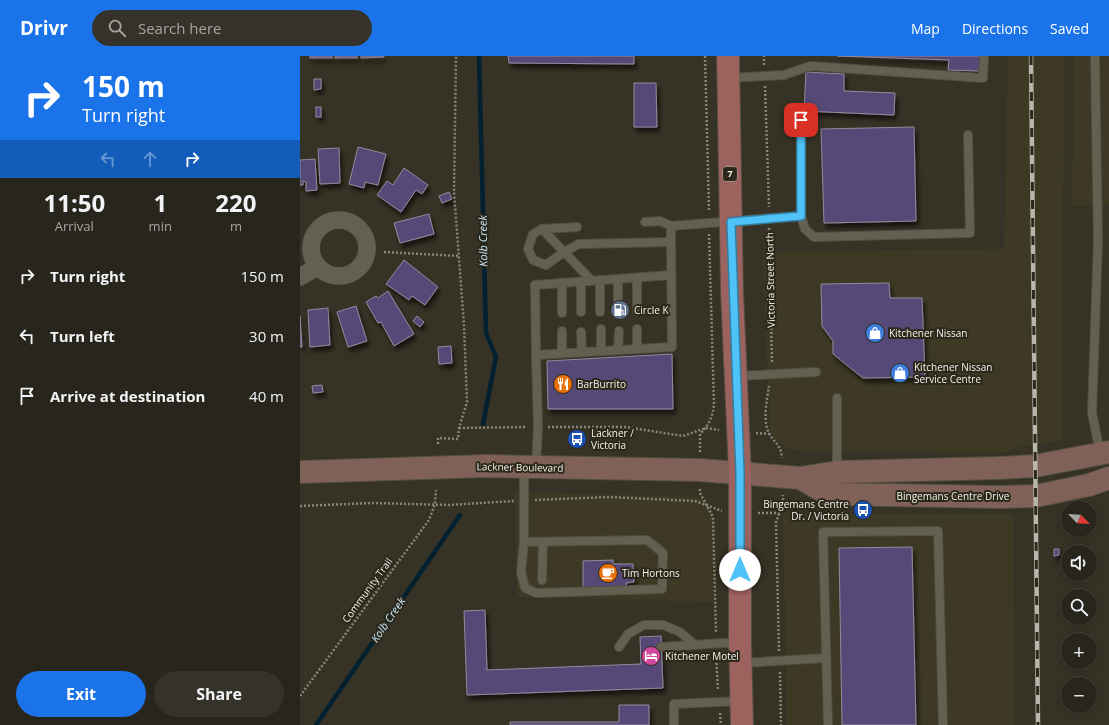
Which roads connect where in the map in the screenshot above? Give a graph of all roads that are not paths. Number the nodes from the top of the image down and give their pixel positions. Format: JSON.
{"nodes":[{"id":1,"x":728,"y":56,"type":"edge"},
{"id":2,"x":984,"y":56,"type":"edge"},
{"id":3,"x":1094,"y":56,"type":"edge"},
{"id":4,"x":728,"y":78,"type":"junction"},
{"id":5,"x":801,"y":120,"type":"dead end"},
{"id":6,"x":968,"y":134,"type":"dead end"},
{"id":7,"x":801,"y":216,"type":"junction"},
{"id":8,"x":645,"y":222,"type":"dead end"},
{"id":9,"x":731,"y":222,"type":"junction"},
{"id":10,"x":671,"y":226,"type":"junction"},
{"id":11,"x":577,"y":227,"type":"dead end"},
{"id":12,"x":542,"y":229,"type":"junction"},
{"id":13,"x":671,"y":242,"type":"junction"},
{"id":14,"x":564,"y":252,"type":"junction"},
{"id":15,"x":317,"y":266,"type":"dead end"},
{"id":16,"x":671,"y":276,"type":"junction"},
{"id":17,"x":300,"y":277,"type":"edge"},
{"id":18,"x":637,"y":278,"type":"junction"},
{"id":19,"x":618,"y":279,"type":"junction"},
{"id":20,"x":596,"y":281,"type":"junction"},
{"id":21,"x":580,"y":282,"type":"junction"},
{"id":22,"x":562,"y":283,"type":"junction"},
{"id":23,"x":637,"y":311,"type":"dead end"},
{"id":24,"x":581,"y":312,"type":"dead end"},
{"id":25,"x":600,"y":312,"type":"dead end"},
{"id":26,"x":618,"y":312,"type":"dead end"},
{"id":27,"x":562,"y":313,"type":"dead end"},
{"id":28,"x":601,"y":329,"type":"dead end"},
{"id":29,"x":637,"y":329,"type":"dead end"},
{"id":30,"x":618,"y":331,"type":"dead end"},
{"id":31,"x":562,"y":332,"type":"dead end"},
{"id":32,"x":581,"y":332,"type":"dead end"},
{"id":33,"x":637,"y":349,"type":"junction"},
{"id":34,"x":618,"y":350,"type":"junction"},
{"id":35,"x":601,"y":351,"type":"junction"},
{"id":36,"x":582,"y":352,"type":"junction"},
{"id":37,"x":562,"y":354,"type":"junction"},
{"id":38,"x":536,"y":355,"type":"junction"},
{"id":39,"x":816,"y":372,"type":"dead end"},
{"id":40,"x":736,"y":376,"type":"junction"},
{"id":41,"x":837,"y":398,"type":"dead end"},
{"id":42,"x":1105,"y":454,"type":"edge"},
{"id":43,"x":530,"y":467,"type":"junction"},
{"id":44,"x":300,"y":472,"type":"edge"},
{"id":45,"x":837,"y":472,"type":"junction"},
{"id":46,"x":740,"y":473,"type":"junction"},
{"id":47,"x":800,"y":478,"type":"junction"},
{"id":48,"x":1109,"y":478,"type":"edge"},
{"id":49,"x":524,"y":542,"type":"junction"},
{"id":50,"x":543,"y":542,"type":"junction"},
{"id":51,"x":542,"y":580,"type":"dead end"},
{"id":52,"x":695,"y":645,"type":"junction"},
{"id":53,"x":619,"y":647,"type":"dead end"},
{"id":54,"x":662,"y":648,"type":"dead end"},
{"id":55,"x":740,"y":653,"type":"junction"},
{"id":56,"x":826,"y":658,"type":"junction"},
{"id":57,"x":742,"y":701,"type":"junction"},
{"id":58,"x":674,"y":725,"type":"edge"},
{"id":59,"x":742,"y":725,"type":"edge"},
{"id":60,"x":828,"y":725,"type":"edge"},
{"id":61,"x":942,"y":725,"type":"edge"}],
"edges":[{"from":1,"to":4,"type":"main road","number":"7"},
{"from":2,"to":4,"type":"lane"},
{"from":3,"to":42,"type":"lane"},
{"from":4,"to":9,"type":"main road","number":"7"},
{"from":5,"to":7,"type":"lane"},
{"from":6,"to":7,"type":"lane"},
{"from":7,"to":9,"type":"lane"},
{"from":8,"to":10,"type":"lane"},
{"from":9,"to":10,"type":"lane"},
{"from":9,"to":40,"type":"main road","number":"7"},
{"from":10,"to":13,"type":"lane"},
{"from":11,"to":12,"type":"lane"},
{"from":12,"to":14,"type":"lane"},
{"from":12,"to":14,"type":"lane"},
{"from":13,"to":14,"type":"lane"},
{"from":13,"to":16,"type":"lane"},
{"from":14,"to":20,"type":"lane"},
{"from":15,"to":17,"type":"street"},
{"from":16,"to":18,"type":"lane"},
{"from":16,"to":33,"type":"lane"},
{"from":18,"to":19,"type":"lane"},
{"from":18,"to":23,"type":"lane"},
{"from":19,"to":20,"type":"lane"},
{"from":19,"to":26,"type":"lane"},
{"from":20,"to":21,"type":"lane"},
{"from":20,"to":25,"type":"lane"},
{"from":21,"to":22,"type":"lane"},
{"from":21,"to":24,"type":"lane"},
{"from":22,"to":27,"type":"lane"},
{"from":22,"to":38,"type":"lane"},
{"from":28,"to":35,"type":"lane"},
{"from":29,"to":33,"type":"lane"},
{"from":30,"to":34,"type":"lane"},
{"from":31,"to":37,"type":"lane"},
{"from":32,"to":36,"type":"lane"},
{"from":33,"to":34,"type":"lane"},
{"from":34,"to":35,"type":"lane"},
{"from":35,"to":36,"type":"lane"},
{"from":36,"to":37,"type":"lane"},
{"from":37,"to":38,"type":"lane"},
{"from":38,"to":43,"type":"lane"},
{"from":39,"to":40,"type":"lane"},
{"from":40,"to":46,"type":"main road","number":"7"},
{"from":41,"to":45,"type":"lane"},
{"from":42,"to":45,"type":"main road","name":"Bingemans Centre Drive"},
{"from":43,"to":44,"type":"main road","name":"Lackner Boulevard"},
{"from":43,"to":46,"type":"main road","name":"Lackner Boulevard"},
{"from":43,"to":49,"type":"lane"},
{"from":45,"to":47,"type":"main road","name":"Bingemans Centre Drive"},
{"from":46,"to":47,"type":"main road","name":"Bingemans Centre Drive"},
{"from":46,"to":55,"type":"main road","number":"7"},
{"from":47,"to":48,"type":"main road","name":"Bingemans Centre Drive"},
{"from":49,"to":50,"type":"lane"},
{"from":49,"to":50,"type":"lane"},
{"from":50,"to":51,"type":"lane"},
{"from":52,"to":53,"type":"lane"},
{"from":52,"to":54,"type":"lane"},
{"from":52,"to":55,"type":"lane"},
{"from":55,"to":56,"type":"lane"},
{"from":55,"to":57,"type":"main road","number":"7"},
{"from":56,"to":60,"type":"lane"},
{"from":56,"to":61,"type":"lane"},
{"from":57,"to":58,"type":"lane"},
{"from":57,"to":59,"type":"main road","number":"7"}]}
